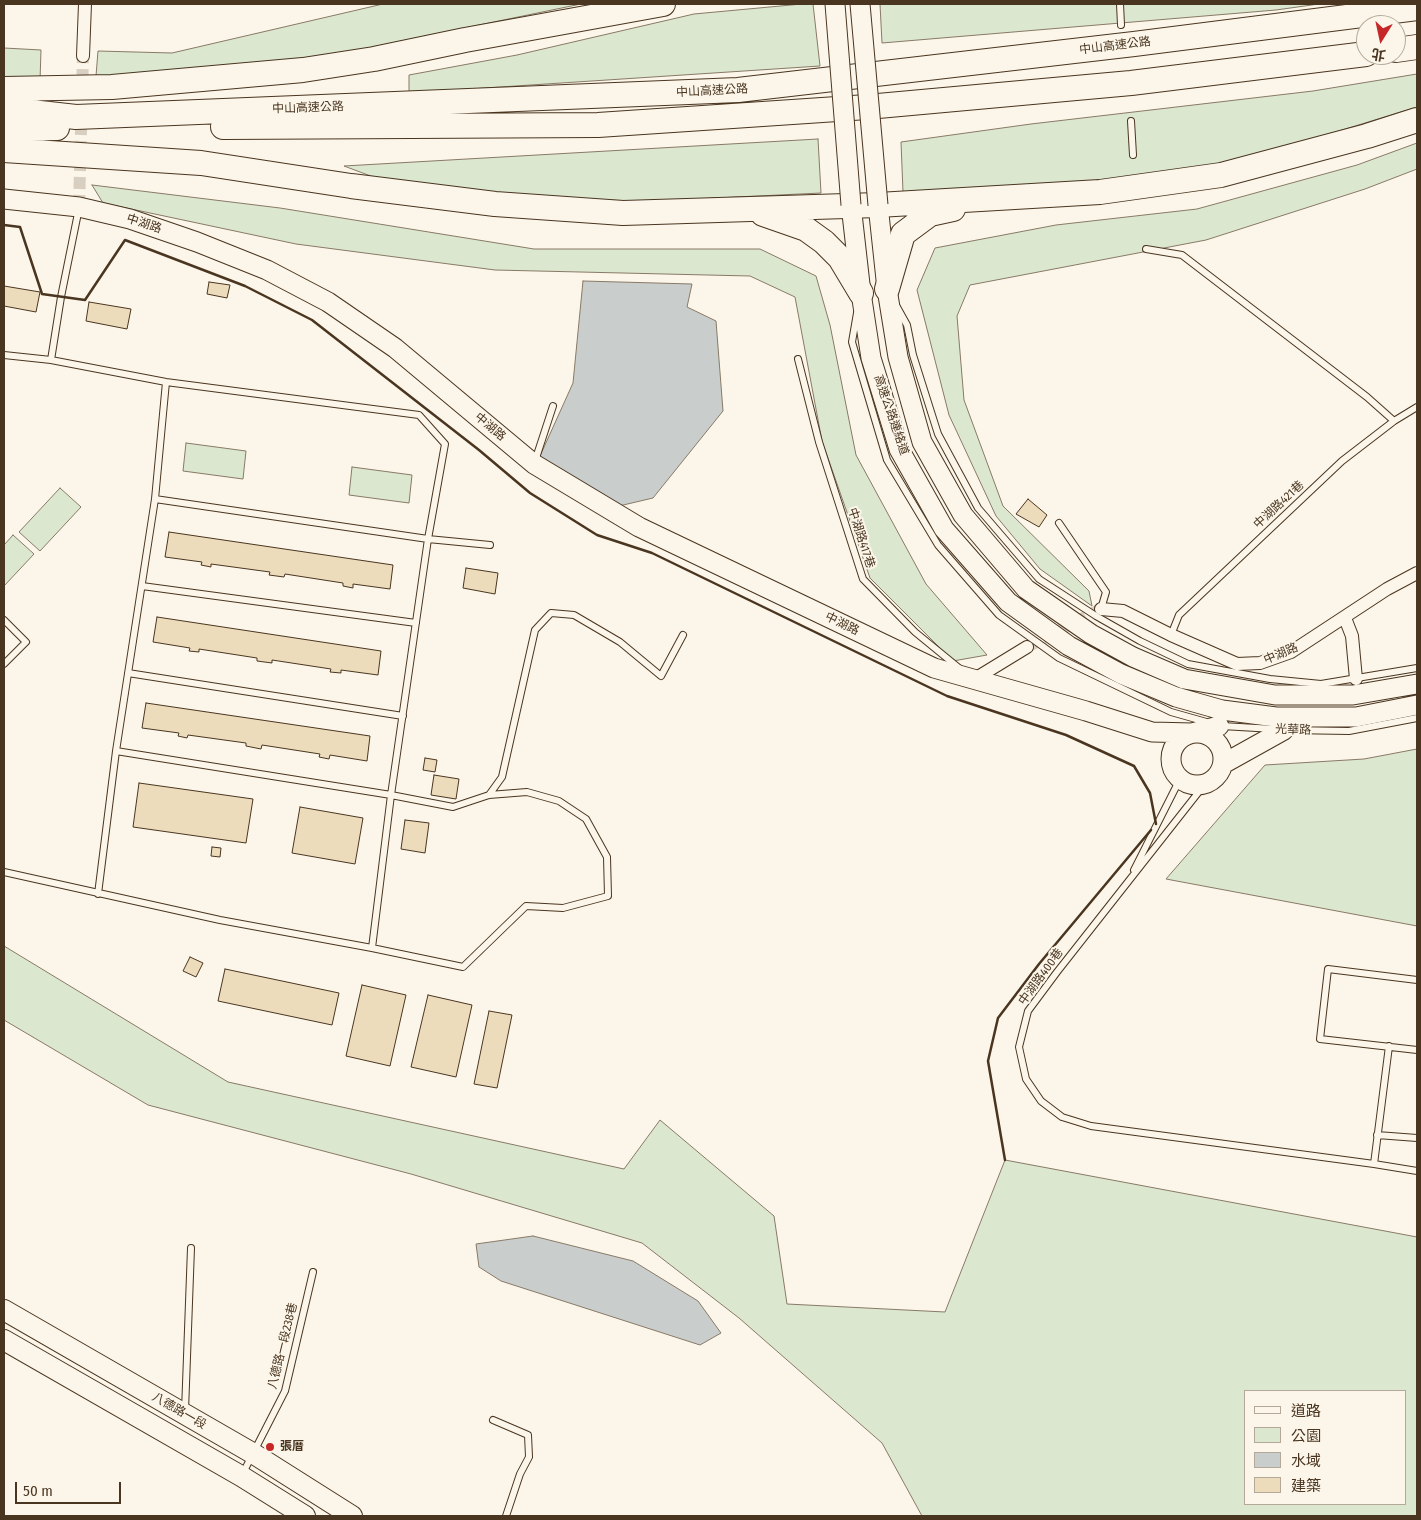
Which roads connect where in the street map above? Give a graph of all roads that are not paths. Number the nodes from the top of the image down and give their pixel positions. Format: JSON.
{"nodes":[{"id":1,"x":85,"y":4,"type":"edge"},
{"id":2,"x":663,"y":4,"type":"edge"},
{"id":3,"x":835,"y":4,"type":"edge"},
{"id":4,"x":860,"y":4,"type":"edge"},
{"id":5,"x":1120,"y":4,"type":"edge"},
{"id":6,"x":1417,"y":8,"type":"edge"},
{"id":7,"x":1121,"y":25,"type":"dead end"},
{"id":8,"x":1356,"y":55,"type":"edge"},
{"id":9,"x":83,"y":56,"type":"tunnel mouth"},
{"id":10,"x":4,"y":89,"type":"edge"},
{"id":11,"x":4,"y":110,"type":"edge"},
{"id":12,"x":1417,"y":120,"type":"edge"},
{"id":13,"x":1131,"y":121,"type":"dead end"},
{"id":14,"x":4,"y":129,"type":"edge"},
{"id":15,"x":4,"y":150,"type":"edge"},
{"id":16,"x":1133,"y":155,"type":"dead end"},
{"id":17,"x":4,"y":198,"type":"edge"},
{"id":18,"x":994,"y":199,"type":"junction"},
{"id":19,"x":851,"y":205,"type":"junction"},
{"id":20,"x":878,"y":205,"type":"junction"},
{"id":21,"x":79,"y":207,"type":"junction"},
{"id":22,"x":750,"y":209,"type":"junction"},
{"id":23,"x":1146,"y":249,"type":"dead end"},
{"id":24,"x":887,"y":289,"type":"junction"},
{"id":25,"x":861,"y":292,"type":"junction"},
{"id":26,"x":4,"y":355,"type":"edge"},
{"id":27,"x":798,"y":359,"type":"dead end"},
{"id":28,"x":51,"y":360,"type":"junction"},
{"id":29,"x":166,"y":382,"type":"junction"},
{"id":30,"x":553,"y":406,"type":"dead end"},
{"id":31,"x":1417,"y":407,"type":"edge"},
{"id":32,"x":1394,"y":421,"type":"junction"},
{"id":33,"x":534,"y":464,"type":"junction"},
{"id":34,"x":155,"y":499,"type":"junction"},
{"id":35,"x":1059,"y":523,"type":"dead end"},
{"id":36,"x":428,"y":539,"type":"junction"},
{"id":37,"x":490,"y":545,"type":"dead end"},
{"id":38,"x":1417,"y":572,"type":"edge"},
{"id":39,"x":142,"y":586,"type":"junction"},
{"id":40,"x":1101,"y":609,"type":"joint"},
{"id":41,"x":1345,"y":618,"type":"junction"},
{"id":42,"x":4,"y":620,"type":"edge"},
{"id":43,"x":416,"y":623,"type":"junction"},
{"id":44,"x":683,"y":635,"type":"dead end"},
{"id":45,"x":1171,"y":635,"type":"junction"},
{"id":46,"x":1028,"y":647,"type":"tunnel mouth"},
{"id":47,"x":4,"y":664,"type":"edge"},
{"id":48,"x":1417,"y":668,"type":"edge"},
{"id":49,"x":1186,"y":671,"type":"junction"},
{"id":50,"x":128,"y":673,"type":"junction"},
{"id":51,"x":1356,"y":679,"type":"junction"},
{"id":52,"x":973,"y":680,"type":"junction"},
{"id":53,"x":1417,"y":684,"type":"edge"},
{"id":54,"x":1173,"y":704,"type":"junction"},
{"id":55,"x":1417,"y":705,"type":"edge"},
{"id":56,"x":402,"y":716,"type":"junction"},
{"id":57,"x":1417,"y":718,"type":"edge"},
{"id":58,"x":1219,"y":726,"type":"junction"},
{"id":59,"x":1284,"y":730,"type":"junction"},
{"id":60,"x":1152,"y":732,"type":"junction"},
{"id":61,"x":1192,"y":733,"type":"junction"},
{"id":62,"x":116,"y":751,"type":"junction"},
{"id":63,"x":1222,"y":764,"type":"junction"},
{"id":64,"x":1176,"y":773,"type":"junction"},
{"id":65,"x":1205,"y":784,"type":"junction"},
{"id":66,"x":391,"y":795,"type":"junction"},
{"id":67,"x":489,"y":795,"type":"junction"},
{"id":68,"x":4,"y":872,"type":"edge"},
{"id":69,"x":1126,"y":884,"type":"junction"},
{"id":70,"x":98,"y":894,"type":"junction"},
{"id":71,"x":372,"y":948,"type":"junction"},
{"id":72,"x":1417,"y":980,"type":"edge"},
{"id":73,"x":1389,"y":1046,"type":"junction"},
{"id":74,"x":1417,"y":1050,"type":"edge"},
{"id":75,"x":1377,"y":1135,"type":"junction"},
{"id":76,"x":1417,"y":1138,"type":"edge"},
{"id":77,"x":1374,"y":1164,"type":"junction"},
{"id":78,"x":1417,"y":1171,"type":"edge"},
{"id":79,"x":191,"y":1248,"type":"dead end"},
{"id":80,"x":313,"y":1272,"type":"dead end"},
{"id":81,"x":4,"y":1310,"type":"edge"},
{"id":82,"x":4,"y":1340,"type":"edge"},
{"id":83,"x":185,"y":1414,"type":"junction"},
{"id":84,"x":493,"y":1420,"type":"dead end"},
{"id":85,"x":254,"y":1454,"type":"junction"},
{"id":86,"x":241,"y":1476,"type":"junction"},
{"id":87,"x":305,"y":1516,"type":"edge"},
{"id":88,"x":352,"y":1516,"type":"edge"},
{"id":89,"x":506,"y":1516,"type":"edge"}],
"edges":[{"from":1,"to":9,"type":"street"},
{"from":2,"to":10,"type":"highway"},
{"from":3,"to":19,"type":"street","name":"高速公路連絡道","bridge":true},
{"from":4,"to":20,"type":"street","name":"高速公路連絡道","bridge":true},
{"from":5,"to":7,"type":"lane"},
{"from":6,"to":11,"type":"highway","name":"中山高速公路"},
{"from":8,"to":14,"type":"highway","name":"中山高速公路"},
{"from":12,"to":18,"type":"highway"},
{"from":13,"to":16,"type":"lane"},
{"from":15,"to":22,"type":"highway"},
{"from":17,"to":21,"type":"street","name":"中湖路"},
{"from":18,"to":20,"type":"highway"},
{"from":18,"to":24,"type":"highway"},
{"from":19,"to":20,"type":"highway"},
{"from":19,"to":22,"type":"highway"},
{"from":19,"to":25,"type":"street","name":"高速公路連絡道"},
{"from":20,"to":24,"type":"street","name":"高速公路連絡道"},
{"from":21,"to":28,"type":"lane"},
{"from":21,"to":33,"type":"street","name":"中湖路"},
{"from":22,"to":25,"type":"highway"},
{"from":23,"to":32,"type":"lane"},
{"from":24,"to":49,"type":"street","name":"高速公路連絡道"},
{"from":25,"to":54,"type":"street","name":"高速公路連絡道"},
{"from":26,"to":28,"type":"lane"},
{"from":27,"to":52,"type":"lane","name":"中湖路417巷"},
{"from":28,"to":29,"type":"lane"},
{"from":29,"to":34,"type":"lane"},
{"from":29,"to":36,"type":"lane"},
{"from":30,"to":33,"type":"lane"},
{"from":31,"to":32,"type":"lane","name":"中湖路421巷"},
{"from":32,"to":45,"type":"lane","name":"中湖路421巷"},
{"from":33,"to":52,"type":"street","name":"中湖路"},
{"from":34,"to":36,"type":"lane"},
{"from":34,"to":39,"type":"lane"},
{"from":35,"to":40,"type":"lane"},
{"from":36,"to":37,"type":"lane"},
{"from":36,"to":43,"type":"lane"},
{"from":38,"to":41,"type":"street","name":"中湖路"},
{"from":39,"to":43,"type":"lane"},
{"from":39,"to":50,"type":"lane"},
{"from":40,"to":45,"type":"street","name":"中湖路"},
{"from":41,"to":45,"type":"street","name":"中湖路"},
{"from":41,"to":51,"type":"street"},
{"from":42,"to":47,"type":"lane"},
{"from":43,"to":56,"type":"lane"},
{"from":44,"to":67,"type":"lane"},
{"from":46,"to":52,"type":"street"},
{"from":48,"to":51,"type":"lane"},
{"from":49,"to":51,"type":"lane"},
{"from":49,"to":53,"type":"street"},
{"from":50,"to":56,"type":"lane"},
{"from":50,"to":62,"type":"lane"},
{"from":52,"to":60,"type":"street","name":"中湖路"},
{"from":54,"to":55,"type":"street","name":"光華路"},
{"from":54,"to":58,"type":"lane","name":"光華路"},
{"from":56,"to":66,"type":"lane"},
{"from":57,"to":59,"type":"lane","name":"光華路"},
{"from":58,"to":59,"type":"lane","name":"光華路"},
{"from":58,"to":61,"type":"street"},
{"from":59,"to":63,"type":"street"},
{"from":60,"to":61,"type":"street","name":"中湖路"},
{"from":60,"to":64,"type":"street"},
{"from":61,"to":63,"type":"street"},
{"from":61,"to":64,"type":"street"},
{"from":62,"to":66,"type":"lane"},
{"from":62,"to":70,"type":"lane"},
{"from":63,"to":65,"type":"street"},
{"from":64,"to":65,"type":"street"},
{"from":64,"to":69,"type":"lane","name":"中湖路400巷"},
{"from":65,"to":69,"type":"lane","name":"中湖路400巷"},
{"from":66,"to":67,"type":"lane"},
{"from":66,"to":71,"type":"lane"},
{"from":67,"to":71,"type":"lane"},
{"from":68,"to":70,"type":"lane"},
{"from":69,"to":77,"type":"lane","name":"中湖路400巷"},
{"from":70,"to":71,"type":"lane"},
{"from":72,"to":73,"type":"lane"},
{"from":73,"to":74,"type":"lane"},
{"from":73,"to":75,"type":"lane"},
{"from":75,"to":76,"type":"lane"},
{"from":75,"to":77,"type":"lane"},
{"from":77,"to":78,"type":"lane","name":"中湖路400巷"},
{"from":79,"to":83,"type":"lane"},
{"from":80,"to":85,"type":"lane","name":"八德路一段238巷"},
{"from":81,"to":83,"type":"main road","name":"八德路一段"},
{"from":82,"to":86,"type":"main road","name":"八德路一段"},
{"from":83,"to":85,"type":"main road","name":"八德路一段"},
{"from":84,"to":89,"type":"lane"},
{"from":85,"to":86,"type":"lane","name":"八德路一段238巷"},
{"from":85,"to":88,"type":"main road","name":"八德路一段"},
{"from":86,"to":87,"type":"main road","name":"八德路一段"}]}
